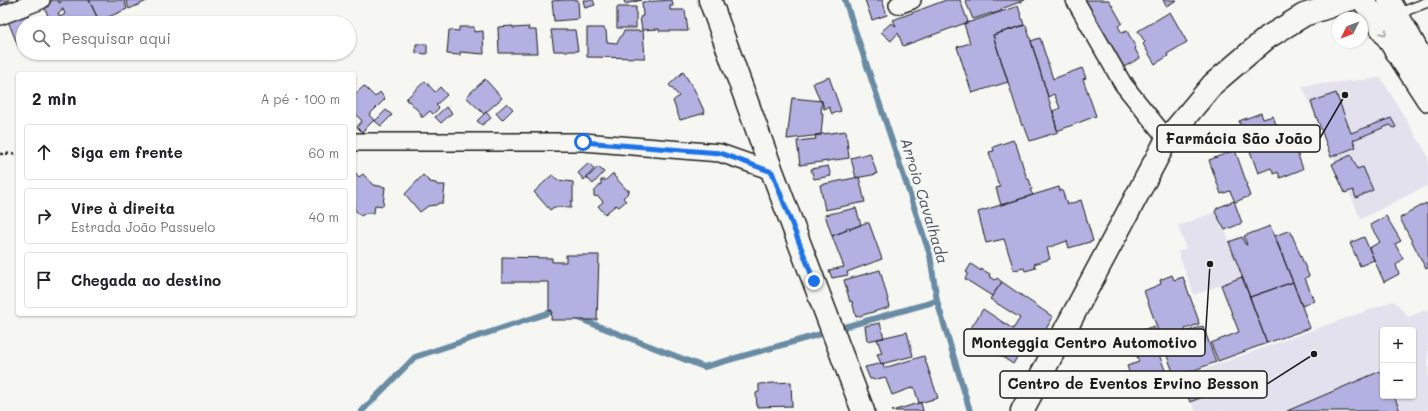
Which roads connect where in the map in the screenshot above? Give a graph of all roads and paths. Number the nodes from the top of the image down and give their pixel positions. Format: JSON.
{"nodes":[{"id":1,"x":41,"y":0,"type":"edge"},
{"id":2,"x":710,"y":0,"type":"edge"},
{"id":3,"x":1075,"y":0,"type":"edge"},
{"id":4,"x":1319,"y":0,"type":"edge"},
{"id":5,"x":1349,"y":0,"type":"edge"},
{"id":6,"x":1363,"y":0,"type":"edge"},
{"id":7,"x":1428,"y":2,"type":"edge"},
{"id":8,"x":1393,"y":7,"type":"edge"},
{"id":9,"x":1309,"y":8,"type":"edge"},
{"id":10,"x":0,"y":16,"type":"edge"},
{"id":11,"x":1428,"y":70,"type":"edge"},
{"id":12,"x":1428,"y":100,"type":"edge"},
{"id":13,"x":1168,"y":139,"type":"junction"},
{"id":14,"x":356,"y":142,"type":"edge"},
{"id":15,"x":16,"y":153,"type":"edge"},
{"id":16,"x":0,"y":154,"type":"edge"},
{"id":17,"x":772,"y":172,"type":"junction"},
{"id":18,"x":863,"y":411,"type":"edge"},
{"id":19,"x":1022,"y":411,"type":"edge"}],
"edges":[{"from":1,"to":10,"type":"street"},
{"from":2,"to":17,"type":"main road"},
{"from":3,"to":13,"type":"street"},
{"from":4,"to":9,"type":"main road"},
{"from":5,"to":9,"type":"main road"},
{"from":6,"to":12,"type":"main road","one_way":true},
{"from":7,"to":8,"type":"lane"},
{"from":8,"to":11,"type":"main road"},
{"from":9,"to":13,"type":"main road"},
{"from":13,"to":19,"type":"main road"},
{"from":14,"to":17,"type":"street"},
{"from":15,"to":16,"type":"path"},
{"from":17,"to":18,"type":"main road"}]}
